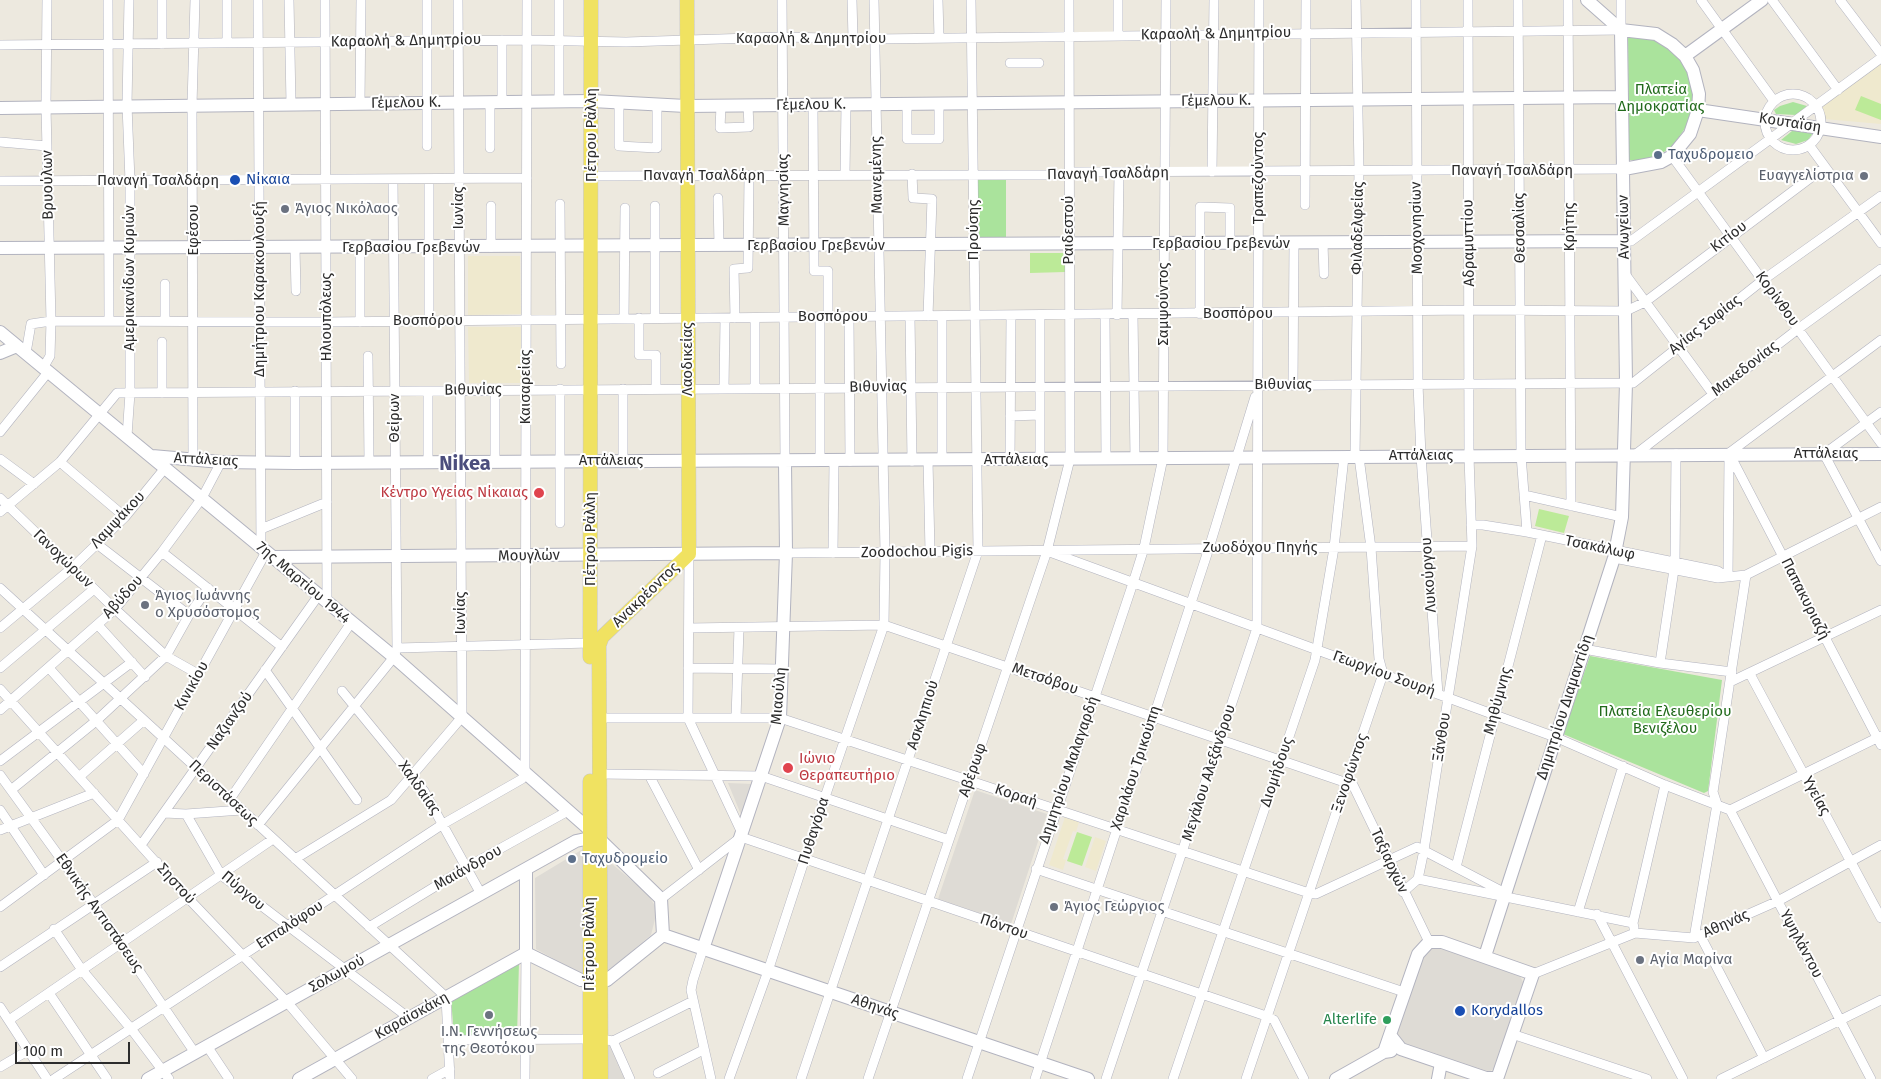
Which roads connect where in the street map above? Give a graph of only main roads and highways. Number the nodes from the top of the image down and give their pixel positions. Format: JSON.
{"nodes":[{"id":1,"x":592,"y":0,"type":"edge"},
{"id":2,"x":686,"y":0,"type":"edge"},
{"id":3,"x":1587,"y":0,"type":"edge"},
{"id":4,"x":1762,"y":0,"type":"edge"},
{"id":5,"x":1621,"y":30,"type":"junction"},
{"id":6,"x":1685,"y":56,"type":"junction"},
{"id":7,"x":1622,"y":97,"type":"junction"},
{"id":8,"x":592,"y":100,"type":"junction"},
{"id":9,"x":686,"y":106,"type":"junction"},
{"id":10,"x":0,"y":108,"type":"edge"},
{"id":11,"x":1698,"y":110,"type":"junction"},
{"id":12,"x":1881,"y":137,"type":"edge"},
{"id":13,"x":1624,"y":169,"type":"junction"},
{"id":14,"x":1628,"y":241,"type":"junction"},
{"id":15,"x":592,"y":247,"type":"junction"},
{"id":16,"x":687,"y":247,"type":"junction"},
{"id":17,"x":0,"y":248,"type":"edge"},
{"id":18,"x":0,"y":332,"type":"edge"},
{"id":19,"x":22,"y":350,"type":"junction"},
{"id":20,"x":0,"y":353,"type":"edge"},
{"id":21,"x":1629,"y":454,"type":"junction"},
{"id":22,"x":1881,"y":454,"type":"edge"},
{"id":23,"x":152,"y":456,"type":"junction"},
{"id":24,"x":591,"y":462,"type":"junction"},
{"id":25,"x":688,"y":462,"type":"junction"},
{"id":26,"x":785,"y":462,"type":"junction"},
{"id":27,"x":267,"y":552,"type":"junction"},
{"id":28,"x":786,"y":553,"type":"junction"},
{"id":29,"x":689,"y":554,"type":"junction"},
{"id":30,"x":591,"y":555,"type":"junction"},
{"id":31,"x":596,"y":640,"type":"junction"},
{"id":32,"x":590,"y":799,"type":"junction"},
{"id":33,"x":569,"y":812,"type":"junction"},
{"id":34,"x":594,"y":836,"type":"junction"},
{"id":35,"x":526,"y":870,"type":"junction"},
{"id":36,"x":663,"y":935,"type":"junction"},
{"id":37,"x":703,"y":949,"type":"junction"},
{"id":38,"x":526,"y":953,"type":"junction"},
{"id":39,"x":1485,"y":956,"type":"junction"},
{"id":40,"x":596,"y":982,"type":"junction"},
{"id":41,"x":1390,"y":1035,"type":"junction"},
{"id":42,"x":601,"y":1040,"type":"junction"},
{"id":43,"x":1401,"y":1049,"type":"junction"},
{"id":44,"x":1384,"y":1052,"type":"junction"},
{"id":45,"x":1441,"y":1063,"type":"junction"},
{"id":46,"x":166,"y":1075,"type":"edge"},
{"id":47,"x":1499,"y":1077,"type":"edge"},
{"id":48,"x":148,"y":1079,"type":"edge"},
{"id":49,"x":299,"y":1079,"type":"edge"},
{"id":50,"x":590,"y":1079,"type":"edge"},
{"id":51,"x":601,"y":1079,"type":"edge"},
{"id":52,"x":1088,"y":1079,"type":"edge"},
{"id":53,"x":1336,"y":1079,"type":"edge"},
{"id":54,"x":1438,"y":1079,"type":"edge"}],
"edges":[{"from":1,"to":8,"type":"main road","name":"Πέτρου Ράλλη"},
{"from":2,"to":9,"type":"main road","name":"Λαοδικείας"},
{"from":3,"to":5,"type":"main road"},
{"from":4,"to":6,"type":"main road"},
{"from":5,"to":6,"type":"main road"},
{"from":5,"to":7,"type":"main road","name":"Ανωγείων"},
{"from":6,"to":11,"type":"main road"},
{"from":7,"to":9,"type":"main road","name":"Γέμελου Κ."},
{"from":7,"to":13,"type":"main road","name":"Ανωγείων"},
{"from":8,"to":9,"type":"main road","name":"Γέμελου Κ."},
{"from":8,"to":10,"type":"main road","name":"Γέμελου Κ."},
{"from":8,"to":15,"type":"main road","name":"Πέτρου Ράλλη"},
{"from":9,"to":16,"type":"main road","name":"Λαοδικείας"},
{"from":11,"to":12,"type":"main road","name":"Κουταΐση"},
{"from":11,"to":13,"type":"main road"},
{"from":13,"to":14,"type":"main road","name":"Ανωγείων"},
{"from":14,"to":16,"type":"main road","name":"Γερβασίου Γρεβενών"},
{"from":14,"to":21,"type":"main road","name":"Ανωγείων"},
{"from":15,"to":16,"type":"main road","name":"Γερβασίου Γρεβενών"},
{"from":15,"to":17,"type":"main road","name":"Γερβασίου Γρεβενών"},
{"from":15,"to":24,"type":"main road","name":"Πέτρου Ράλλη"},
{"from":16,"to":25,"type":"main road","name":"Λαοδικείας"},
{"from":18,"to":19,"type":"main road","name":"7ης Μαρτίου 1944"},
{"from":19,"to":20,"type":"main road"},
{"from":19,"to":23,"type":"main road","name":"7ης Μαρτίου 1944"},
{"from":21,"to":22,"type":"main road","name":"Αττάλειας"},
{"from":21,"to":26,"type":"main road","name":"Αττάλειας"},
{"from":21,"to":39,"type":"main road","name":"Δημητρίου Διαμαντίδη"},
{"from":23,"to":24,"type":"main road","name":"Αττάλειας"},
{"from":23,"to":27,"type":"main road","name":"7ης Μαρτίου 1944"},
{"from":24,"to":25,"type":"main road","name":"Αττάλειας"},
{"from":24,"to":30,"type":"main road","name":"Πέτρου Ράλλη"},
{"from":25,"to":26,"type":"main road","name":"Αττάλειας"},
{"from":25,"to":29,"type":"main road","name":"Λαοδικείας"},
{"from":26,"to":28,"type":"main road","name":"Μιαούλη"},
{"from":27,"to":30,"type":"main road","name":"Μουγλών"},
{"from":27,"to":33,"type":"main road","name":"7ης Μαρτίου 1944"},
{"from":28,"to":29,"type":"main road","name":"Μουγλών"},
{"from":28,"to":37,"type":"main road","name":"Μιαούλη"},
{"from":29,"to":30,"type":"main road","name":"Μουγλών"},
{"from":29,"to":31,"type":"main road","name":"Ανακρέοντος"},
{"from":30,"to":31,"type":"main road","name":"Πέτρου Ράλλη"},
{"from":31,"to":32,"type":"main road","name":"Πέτρου Ράλλη"},
{"from":31,"to":34,"type":"main road","name":"Πέτρου Ράλλη"},
{"from":32,"to":33,"type":"main road"},
{"from":32,"to":34,"type":"main road","name":"Πέτρου Ράλλη"},
{"from":33,"to":34,"type":"main road","name":"7ης Μαρτίου 1944"},
{"from":34,"to":35,"type":"main road","name":"Σολωμού"},
{"from":34,"to":36,"type":"main road","name":"7ης Μαρτίου 1944"},
{"from":34,"to":40,"type":"main road","name":"Πέτρου Ράλλη"},
{"from":35,"to":38,"type":"main road"},
{"from":35,"to":46,"type":"main road","name":"Σολωμού"},
{"from":36,"to":37,"type":"main road","name":"Αθηνάς"},
{"from":36,"to":40,"type":"main road"},
{"from":37,"to":52,"type":"main road","name":"Αθηνάς"},
{"from":38,"to":40,"type":"main road"},
{"from":38,"to":49,"type":"main road","name":"Καραϊσκάκη"},
{"from":39,"to":41,"type":"main road"},
{"from":39,"to":47,"type":"main road"},
{"from":40,"to":42,"type":"main road","name":"Πέτρου Ράλλη"},
{"from":41,"to":43,"type":"main road"},
{"from":41,"to":44,"type":"main road"},
{"from":42,"to":50,"type":"main road","name":"Πέτρου Ράλλη"},
{"from":42,"to":51,"type":"main road","name":"Πέτρου Ράλλη"},
{"from":43,"to":44,"type":"main road"},
{"from":43,"to":45,"type":"main road"},
{"from":44,"to":53,"type":"main road"},
{"from":45,"to":47,"type":"main road"},
{"from":45,"to":54,"type":"main road"},
{"from":46,"to":48,"type":"main road","name":"Σολωμού"}]}
